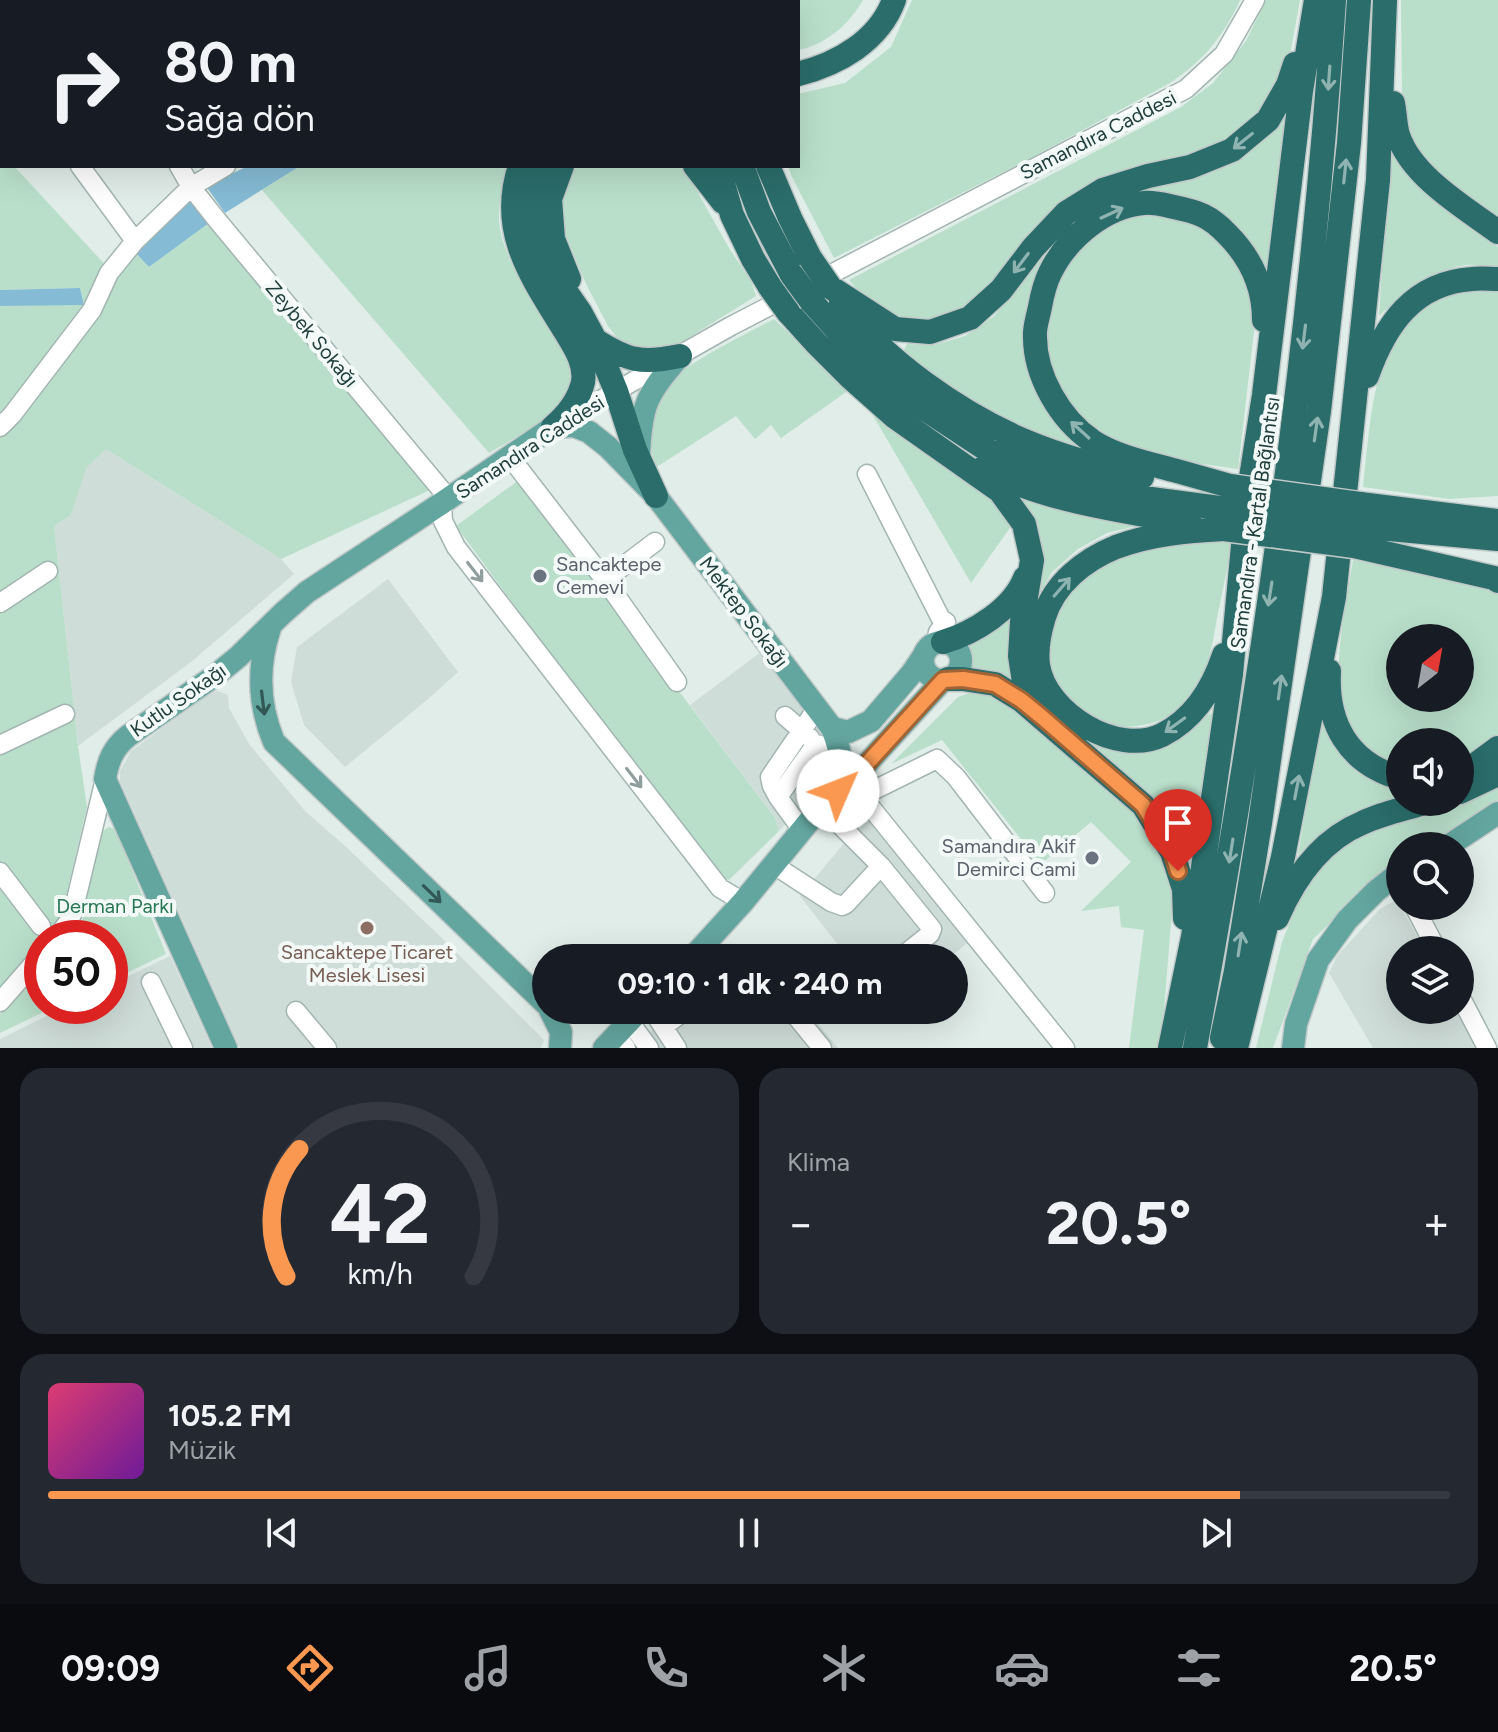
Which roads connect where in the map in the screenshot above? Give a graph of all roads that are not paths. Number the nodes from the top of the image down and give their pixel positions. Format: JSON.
{"nodes":[{"id":1,"x":876,"y":0,"type":"edge"},
{"id":2,"x":894,"y":0,"type":"edge"},
{"id":3,"x":1255,"y":0,"type":"edge"},
{"id":4,"x":1314,"y":0,"type":"edge"},
{"id":5,"x":1334,"y":0,"type":"edge"},
{"id":6,"x":1359,"y":0,"type":"edge"},
{"id":7,"x":1385,"y":0,"type":"edge"},
{"id":8,"x":1385,"y":41,"type":"junction"},
{"id":9,"x":800,"y":57,"type":"edge"},
{"id":10,"x":800,"y":74,"type":"edge"},
{"id":11,"x":81,"y":168,"type":"edge"},
{"id":12,"x":180,"y":168,"type":"edge"},
{"id":13,"x":223,"y":168,"type":"edge"},
{"id":14,"x":519,"y":168,"type":"edge"},
{"id":15,"x":540,"y":168,"type":"edge"},
{"id":16,"x":561,"y":168,"type":"edge"},
{"id":17,"x":697,"y":168,"type":"edge"},
{"id":18,"x":719,"y":168,"type":"edge"},
{"id":19,"x":743,"y":168,"type":"edge"},
{"id":20,"x":769,"y":168,"type":"edge"},
{"id":21,"x":191,"y":187,"type":"junction"},
{"id":22,"x":732,"y":215,"type":"junction"},
{"id":23,"x":1498,"y":232,"type":"edge"},
{"id":24,"x":135,"y":241,"type":"junction"},
{"id":25,"x":801,"y":267,"type":"junction"},
{"id":26,"x":1498,"y":279,"type":"edge"},
{"id":27,"x":820,"y":294,"type":"junction"},
{"id":28,"x":580,"y":312,"type":"junction"},
{"id":29,"x":595,"y":340,"type":"junction"},
{"id":30,"x":680,"y":356,"type":"junction"},
{"id":31,"x":616,"y":391,"type":"junction"},
{"id":32,"x":1264,"y":395,"type":"junction"},
{"id":33,"x":895,"y":417,"type":"junction"},
{"id":34,"x":0,"y":427,"type":"edge"},
{"id":35,"x":553,"y":427,"type":"junction"},
{"id":36,"x":1352,"y":428,"type":"junction"},
{"id":37,"x":510,"y":457,"type":"junction"},
{"id":38,"x":639,"y":458,"type":"junction"},
{"id":39,"x":867,"y":474,"type":"dead end"},
{"id":40,"x":656,"y":496,"type":"junction"},
{"id":41,"x":446,"y":501,"type":"junction"},
{"id":42,"x":1498,"y":507,"type":"edge"},
{"id":43,"x":1227,"y":508,"type":"junction"},
{"id":44,"x":1435,"y":512,"type":"junction"},
{"id":45,"x":1498,"y":521,"type":"edge"},
{"id":46,"x":1357,"y":525,"type":"junction"},
{"id":47,"x":1498,"y":539,"type":"edge"},
{"id":48,"x":655,"y":542,"type":"dead end"},
{"id":49,"x":1032,"y":560,"type":"junction"},
{"id":50,"x":1498,"y":564,"type":"edge"},
{"id":51,"x":48,"y":571,"type":"dead end"},
{"id":52,"x":605,"y":580,"type":"junction"},
{"id":53,"x":1498,"y":581,"type":"edge"},
{"id":54,"x":1239,"y":582,"type":"junction"},
{"id":55,"x":1334,"y":597,"type":"junction"},
{"id":56,"x":0,"y":603,"type":"edge"},
{"id":57,"x":270,"y":626,"type":"junction"},
{"id":58,"x":934,"y":647,"type":"junction"},
{"id":59,"x":946,"y":680,"type":"junction"},
{"id":60,"x":677,"y":682,"type":"dead end"},
{"id":61,"x":817,"y":708,"type":"junction"},
{"id":62,"x":65,"y":714,"type":"dead end"},
{"id":63,"x":785,"y":716,"type":"dead end"},
{"id":64,"x":1043,"y":718,"type":"junction"},
{"id":65,"x":802,"y":731,"type":"junction"},
{"id":66,"x":824,"y":736,"type":"junction"},
{"id":67,"x":0,"y":745,"type":"edge"},
{"id":68,"x":1498,"y":748,"type":"edge"},
{"id":69,"x":1474,"y":765,"type":"edge"},
{"id":70,"x":1386,"y":773,"type":"edge"},
{"id":71,"x":1498,"y":774,"type":"edge"},
{"id":72,"x":105,"y":779,"type":"junction"},
{"id":73,"x":1474,"y":785,"type":"edge"},
{"id":74,"x":778,"y":797,"type":"junction"},
{"id":75,"x":858,"y":798,"type":"junction"},
{"id":76,"x":823,"y":805,"type":"junction"},
{"id":77,"x":1386,"y":813,"type":"edge"},
{"id":78,"x":1498,"y":813,"type":"edge"},
{"id":79,"x":123,"y":820,"type":"junction"},
{"id":80,"x":95,"y":821,"type":"junction"},
{"id":81,"x":802,"y":830,"type":"junction"},
{"id":82,"x":1469,"y":832,"type":"edge"},
{"id":83,"x":774,"y":865,"type":"junction"},
{"id":84,"x":881,"y":866,"type":"junction"},
{"id":85,"x":0,"y":872,"type":"edge"},
{"id":86,"x":1386,"y":884,"type":"edge"},
{"id":87,"x":1045,"y":893,"type":"dead end"},
{"id":88,"x":743,"y":902,"type":"junction"},
{"id":89,"x":36,"y":920,"type":"edge"},
{"id":90,"x":69,"y":920,"type":"edge"},
{"id":91,"x":705,"y":944,"type":"edge"},
{"id":92,"x":918,"y":944,"type":"edge"},
{"id":93,"x":24,"y":975,"type":"edge"},
{"id":94,"x":151,"y":982,"type":"dead end"},
{"id":95,"x":532,"y":990,"type":"edge"},
{"id":96,"x":1180,"y":996,"type":"junction"},
{"id":97,"x":0,"y":1002,"type":"edge"},
{"id":98,"x":296,"y":1011,"type":"dead end"},
{"id":99,"x":1474,"y":1023,"type":"edge"},
{"id":100,"x":557,"y":1024,"type":"edge"},
{"id":101,"x":661,"y":1024,"type":"edge"},
{"id":102,"x":667,"y":1024,"type":"edge"},
{"id":103,"x":802,"y":1024,"type":"edge"},
{"id":104,"x":663,"y":1027,"type":"junction"},
{"id":105,"x":623,"y":1032,"type":"edge"},
{"id":106,"x":1238,"y":1037,"type":"edge"},
{"id":107,"x":183,"y":1048,"type":"edge"},
{"id":108,"x":226,"y":1048,"type":"edge"},
{"id":109,"x":327,"y":1048,"type":"edge"},
{"id":110,"x":560,"y":1048,"type":"edge"},
{"id":111,"x":649,"y":1048,"type":"edge"},
{"id":112,"x":677,"y":1048,"type":"edge"},
{"id":113,"x":822,"y":1048,"type":"edge"},
{"id":114,"x":1065,"y":1048,"type":"edge"},
{"id":115,"x":1170,"y":1048,"type":"edge"},
{"id":116,"x":1195,"y":1048,"type":"edge"},
{"id":117,"x":1220,"y":1048,"type":"edge"},
{"id":118,"x":1293,"y":1048,"type":"edge"},
{"id":119,"x":1487,"y":1048,"type":"edge"}],
"edges":[{"from":1,"to":9,"type":"highway"},
{"from":2,"to":10,"type":"highway"},
{"from":3,"to":30,"type":"street","name":"Samandıra Caddesi"},
{"from":4,"to":27,"type":"highway","one_way":true},
{"from":4,"to":32,"type":"highway"},
{"from":5,"to":116,"type":"highway","name":"Samandıra - Kartal Bağlantısı","one_way":true},
{"from":117,"to":6,"type":"highway","one_way":true},
{"from":7,"to":8,"type":"highway"},
{"from":8,"to":23,"type":"highway"},
{"from":8,"to":36,"type":"highway"},
{"from":11,"to":24,"type":"street"},
{"from":12,"to":21,"type":"street","name":"Zeybek Sokağı"},
{"from":13,"to":21,"type":"street"},
{"from":14,"to":35,"type":"highway"},
{"from":15,"to":28,"type":"highway"},
{"from":16,"to":28,"type":"highway"},
{"from":17,"to":22,"type":"highway"},
{"from":18,"to":22,"type":"highway"},
{"from":19,"to":25,"type":"highway"},
{"from":20,"to":25,"type":"highway"},
{"from":21,"to":24,"type":"street"},
{"from":21,"to":41,"type":"street","name":"Zeybek Sokağı"},
{"from":22,"to":33,"type":"highway","bridge":true},
{"from":24,"to":34,"type":"street"},
{"from":25,"to":27,"type":"highway","bridge":true},
{"from":26,"to":36,"type":"highway"},
{"from":27,"to":43,"type":"highway"},
{"from":28,"to":29,"type":"highway"},
{"from":29,"to":30,"type":"highway"},
{"from":29,"to":31,"type":"highway"},
{"from":30,"to":31,"type":"street","name":"Samandıra Caddesi"},
{"from":30,"to":38,"type":"main road"},
{"from":31,"to":35,"type":"street","name":"Samandıra Caddesi"},
{"from":31,"to":38,"type":"highway"},
{"from":43,"to":32,"type":"highway","one_way":true},
{"from":32,"to":54,"type":"highway"},
{"from":33,"to":43,"type":"highway"},
{"from":33,"to":49,"type":"highway"},
{"from":35,"to":37,"type":"main road","name":"Samandıra Caddesi"},
{"from":35,"to":40,"type":"main road","name":"Mektep Sokağı"},
{"from":36,"to":55,"type":"highway"},
{"from":37,"to":41,"type":"main road","name":"Samandıra Caddesi"},
{"from":37,"to":52,"type":"street"},
{"from":38,"to":40,"type":"highway"},
{"from":39,"to":58,"type":"street"},
{"from":40,"to":61,"type":"main road","name":"Mektep Sokağı"},
{"from":41,"to":57,"type":"main road","name":"Samandıra Caddesi"},
{"from":41,"to":88,"type":"street","one_way":true},
{"from":42,"to":44,"type":"highway"},
{"from":43,"to":46,"type":"highway","bridge":true},
{"from":43,"to":46,"type":"highway","bridge":true},
{"from":54,"to":43,"type":"highway","one_way":true},
{"from":44,"to":45,"type":"highway"},
{"from":44,"to":46,"type":"highway"},
{"from":46,"to":47,"type":"highway"},
{"from":46,"to":50,"type":"highway"},
{"from":46,"to":53,"type":"highway"},
{"from":48,"to":52,"type":"street"},
{"from":49,"to":58,"type":"highway"},
{"from":49,"to":64,"type":"highway"},
{"from":51,"to":56,"type":"street"},
{"from":52,"to":60,"type":"street"},
{"from":54,"to":96,"type":"highway"},
{"from":55,"to":70,"type":"highway"},
{"from":106,"to":55,"type":"highway","one_way":true},
{"from":57,"to":72,"type":"main road","name":"Kutlu Sokağı"},
{"from":57,"to":95,"type":"main road","one_way":true},
{"from":58,"to":59,"type":"main road"},
{"from":58,"to":59,"type":"main road"},
{"from":58,"to":66,"type":"main road"},
{"from":59,"to":64,"type":"highway"},
{"from":59,"to":76,"type":"main road"},
{"from":61,"to":65,"type":"street"},
{"from":61,"to":66,"type":"main road","name":"Mektep Sokağı"},
{"from":62,"to":67,"type":"street"},
{"from":63,"to":65,"type":"street"},
{"from":64,"to":96,"type":"highway"},
{"from":65,"to":66,"type":"street"},
{"from":65,"to":74,"type":"street"},
{"from":66,"to":74,"type":"street"},
{"from":66,"to":76,"type":"main road","name":"Mektep Sokağı"},
{"from":68,"to":69,"type":"highway"},
{"from":71,"to":73,"type":"highway"},
{"from":72,"to":79,"type":"main road"},
{"from":72,"to":80,"type":"street"},
{"from":74,"to":81,"type":"street"},
{"from":75,"to":76,"type":"street"},
{"from":75,"to":87,"type":"street"},
{"from":75,"to":114,"type":"street"},
{"from":76,"to":81,"type":"main road"},
{"from":76,"to":84,"type":"street"},
{"from":77,"to":106,"type":"highway"},
{"from":78,"to":82,"type":"main road"},
{"from":79,"to":80,"type":"street"},
{"from":79,"to":108,"type":"main road"},
{"from":80,"to":90,"type":"street"},
{"from":81,"to":83,"type":"main road"},
{"from":83,"to":84,"type":"street"},
{"from":83,"to":88,"type":"main road"},
{"from":84,"to":92,"type":"street"},
{"from":85,"to":89,"type":"street"},
{"from":86,"to":118,"type":"main road"},
{"from":88,"to":91,"type":"main road"},
{"from":93,"to":97,"type":"street"},
{"from":94,"to":107,"type":"street"},
{"from":96,"to":115,"type":"highway"},
{"from":98,"to":109,"type":"street"},
{"from":99,"to":119,"type":"street"},
{"from":100,"to":110,"type":"main road"},
{"from":101,"to":104,"type":"street"},
{"from":102,"to":104,"type":"street"},
{"from":103,"to":113,"type":"street"},
{"from":104,"to":112,"type":"street"},
{"from":105,"to":111,"type":"street"}]}
